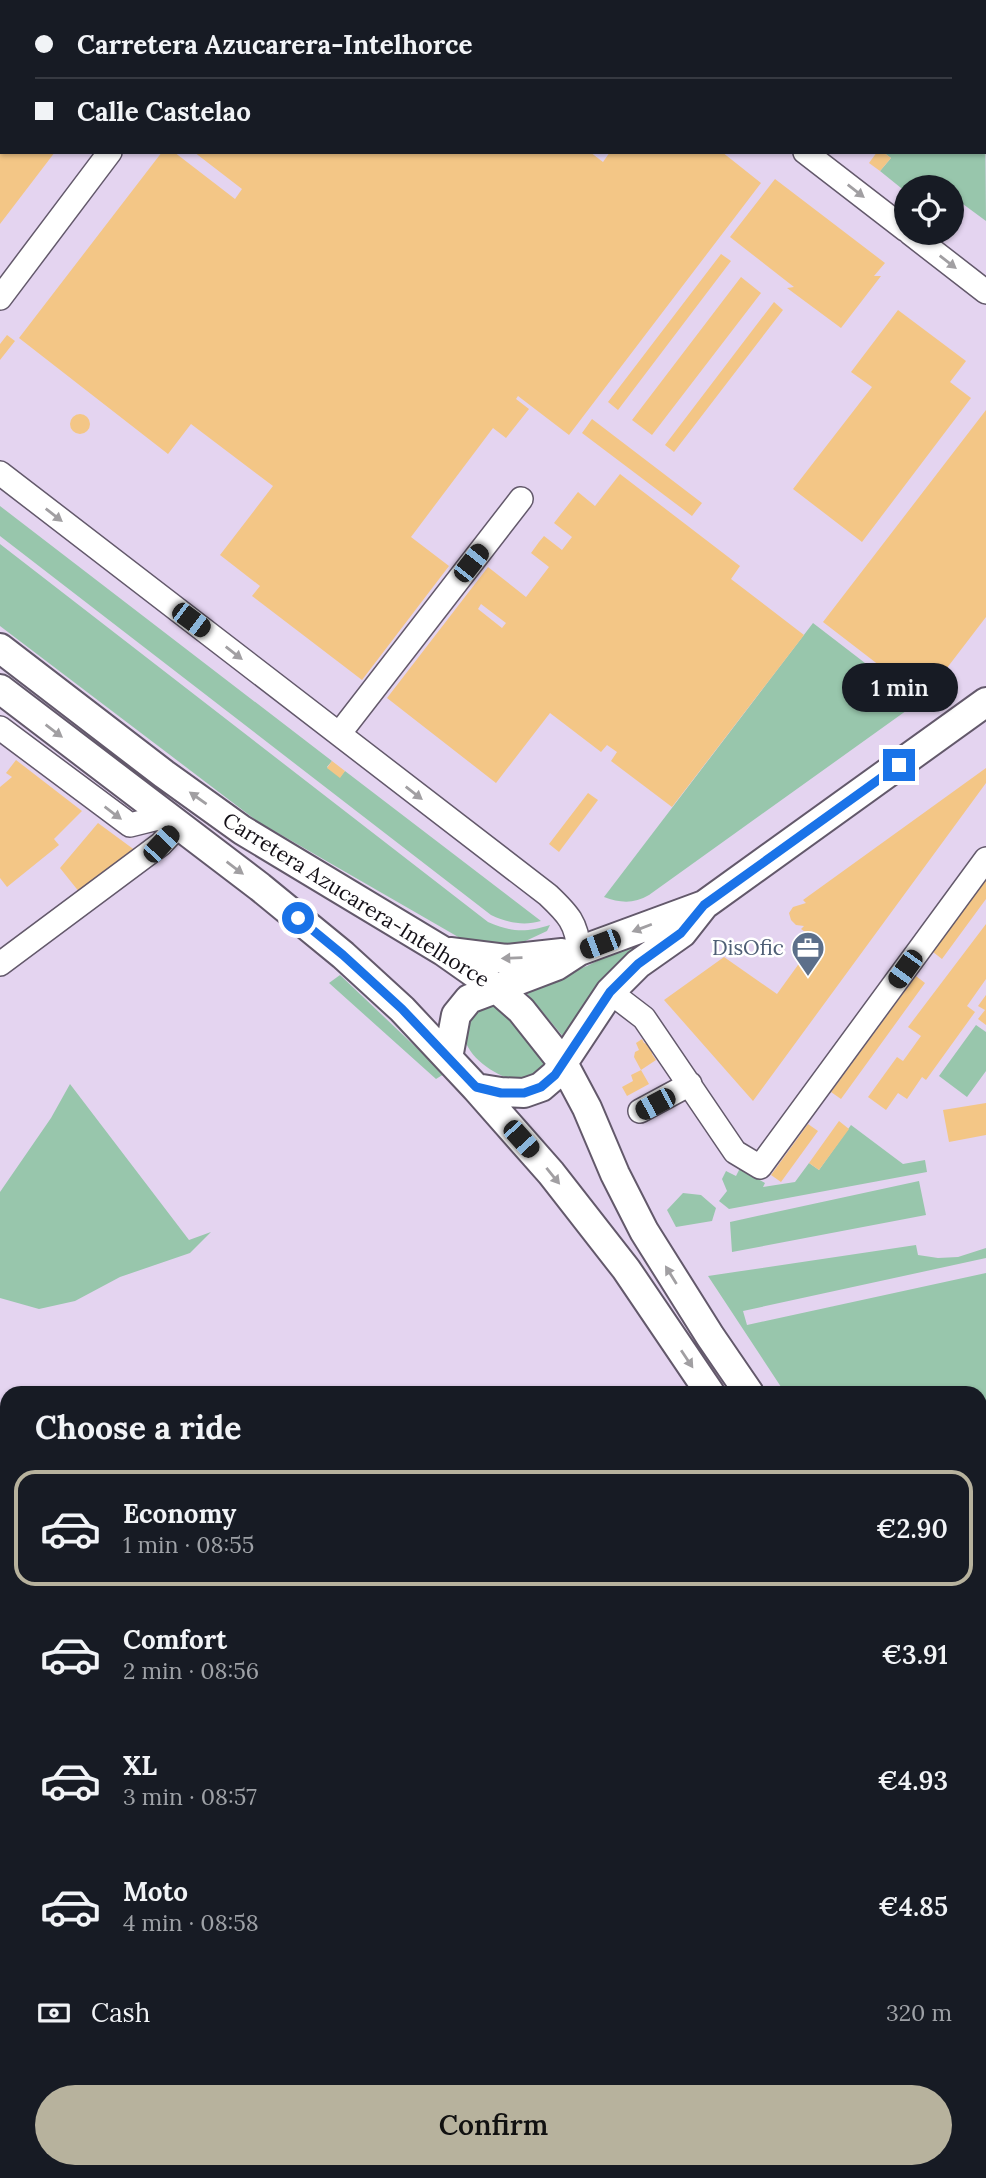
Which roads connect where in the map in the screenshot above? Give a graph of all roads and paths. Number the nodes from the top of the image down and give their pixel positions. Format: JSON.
{"nodes":[{"id":1,"x":108,"y":154,"type":"edge"},
{"id":2,"x":808,"y":154,"type":"edge"},
{"id":3,"x":894,"y":221,"type":"edge"},
{"id":4,"x":925,"y":245,"type":"edge"},
{"id":5,"x":986,"y":292,"type":"edge"},
{"id":6,"x":0,"y":298,"type":"edge"},
{"id":7,"x":0,"y":473,"type":"edge"},
{"id":8,"x":521,"y":499,"type":"dead end"},
{"id":9,"x":0,"y":648,"type":"edge"},
{"id":10,"x":0,"y":689,"type":"edge"},
{"id":11,"x":986,"y":702,"type":"edge"},
{"id":12,"x":0,"y":728,"type":"edge"},
{"id":13,"x":339,"y":734,"type":"junction"},
{"id":14,"x":172,"y":821,"type":"junction"},
{"id":15,"x":986,"y":859,"type":"edge"},
{"id":16,"x":704,"y":905,"type":"junction"},
{"id":17,"x":443,"y":951,"type":"junction"},
{"id":18,"x":579,"y":951,"type":"junction"},
{"id":19,"x":0,"y":964,"type":"edge"},
{"id":20,"x":497,"y":989,"type":"junction"},
{"id":21,"x":610,"y":992,"type":"junction"},
{"id":22,"x":590,"y":1023,"type":"junction"},
{"id":23,"x":448,"y":1058,"type":"junction"},
{"id":24,"x":563,"y":1063,"type":"junction"},
{"id":25,"x":690,"y":1084,"type":"junction"},
{"id":26,"x":476,"y":1087,"type":"junction"},
{"id":27,"x":587,"y":1108,"type":"junction"},
{"id":28,"x":640,"y":1111,"type":"dead end"},
{"id":29,"x":705,"y":1386,"type":"edge"},
{"id":30,"x":744,"y":1386,"type":"edge"}],
"edges":[{"from":1,"to":6,"type":"street"},
{"from":2,"to":3,"type":"street","one_way":true},
{"from":4,"to":5,"type":"street","one_way":true},
{"from":7,"to":13,"type":"street","one_way":true},
{"from":8,"to":13,"type":"street"},
{"from":17,"to":9,"type":"main road","name":"Carretera Azucarera-Intelhorce","one_way":true},
{"from":10,"to":14,"type":"main road","name":"Carretera Azucarera-Intelhorce","one_way":true},
{"from":11,"to":16,"type":"main road"},
{"from":12,"to":14,"type":"street","one_way":true},
{"from":13,"to":18,"type":"street","one_way":true},
{"from":14,"to":19,"type":"street"},
{"from":14,"to":23,"type":"main road","name":"Carretera Azucarera-Intelhorce","one_way":true},
{"from":15,"to":25,"type":"street"},
{"from":16,"to":18,"type":"main road","one_way":true},
{"from":16,"to":21,"type":"main road"},
{"from":18,"to":17,"type":"main road","one_way":true},
{"from":17,"to":20,"type":"main road","name":"Carretera Azucarera-Intelhorce"},
{"from":18,"to":20,"type":"main road"},
{"from":20,"to":23,"type":"main road"},
{"from":20,"to":24,"type":"main road","name":"Carretera Azucarera-Intelhorce"},
{"from":21,"to":22,"type":"main road"},
{"from":21,"to":25,"type":"street"},
{"from":22,"to":24,"type":"main road"},
{"from":22,"to":27,"type":"main road"},
{"from":23,"to":26,"type":"main road","name":"Carretera Azucarera-Intelhorce"},
{"from":24,"to":26,"type":"main road"},
{"from":24,"to":27,"type":"main road","name":"Carretera Azucarera-Intelhorce"},
{"from":25,"to":28,"type":"street"},
{"from":26,"to":29,"type":"main road","name":"Carretera Azucarera-Intelhorce","one_way":true},
{"from":30,"to":27,"type":"main road","name":"Carretera Azucarera-Intelhorce","one_way":true}]}
